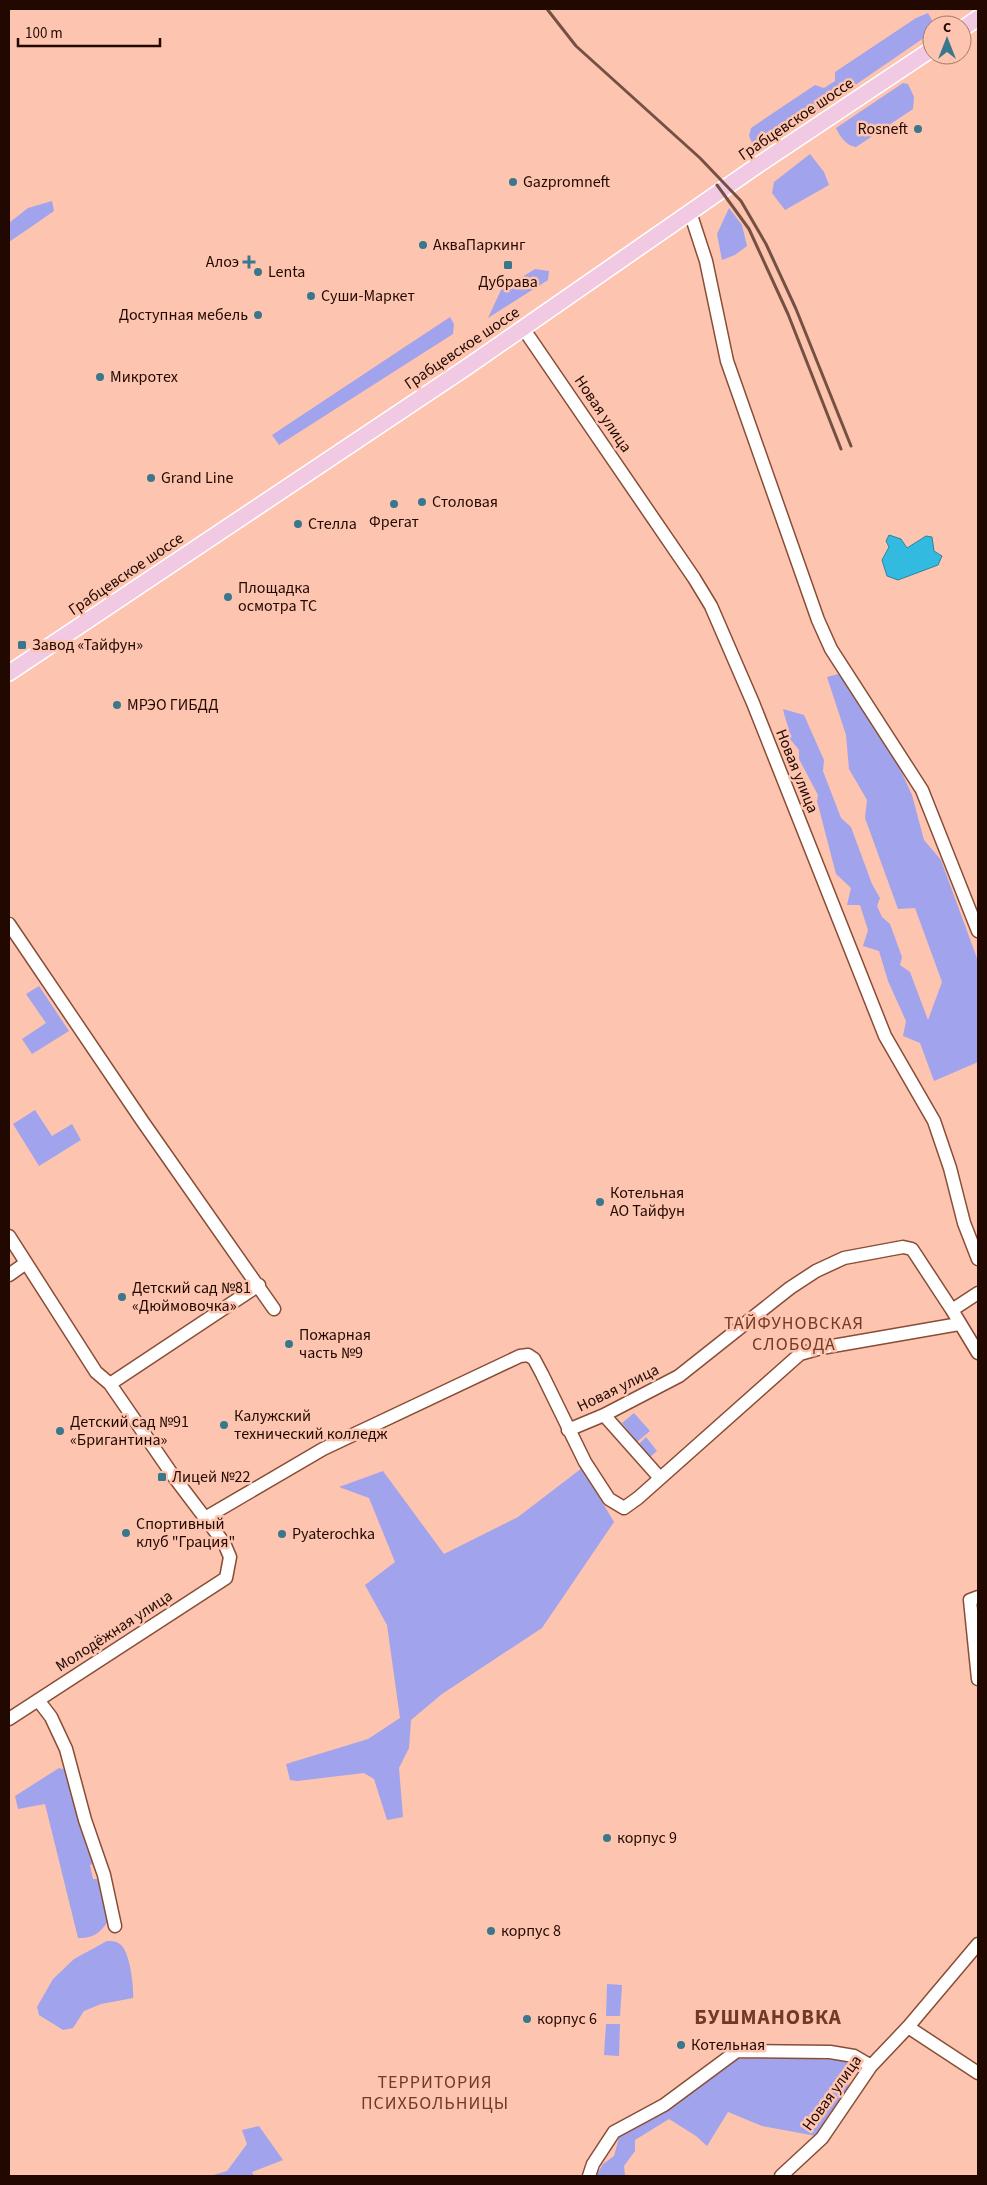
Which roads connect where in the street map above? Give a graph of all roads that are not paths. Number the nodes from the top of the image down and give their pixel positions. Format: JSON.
{"nodes":[{"id":1,"x":922,"y":56,"type":"edge"},
{"id":2,"x":690,"y":212,"type":"junction"},
{"id":3,"x":523,"y":328,"type":"junction"},
{"id":4,"x":9,"y":673,"type":"edge"},
{"id":5,"x":9,"y":924,"type":"edge"},
{"id":6,"x":978,"y":931,"type":"edge"},
{"id":7,"x":9,"y":1236,"type":"edge"},
{"id":8,"x":978,"y":1259,"type":"edge"},
{"id":9,"x":26,"y":1263,"type":"junction"},
{"id":10,"x":9,"y":1275,"type":"edge"},
{"id":11,"x":259,"y":1285,"type":"junction"},
{"id":12,"x":978,"y":1293,"type":"edge"},
{"id":13,"x":274,"y":1309,"type":"dead end"},
{"id":14,"x":952,"y":1310,"type":"junction"},
{"id":15,"x":959,"y":1324,"type":"junction"},
{"id":16,"x":978,"y":1353,"type":"edge"},
{"id":17,"x":110,"y":1384,"type":"junction"},
{"id":18,"x":604,"y":1415,"type":"junction"},
{"id":19,"x":568,"y":1430,"type":"junction"},
{"id":20,"x":660,"y":1478,"type":"junction"},
{"id":21,"x":204,"y":1518,"type":"junction"},
{"id":22,"x":978,"y":1597,"type":"edge"},
{"id":23,"x":978,"y":1679,"type":"edge"},
{"id":24,"x":38,"y":1700,"type":"junction"},
{"id":25,"x":9,"y":1719,"type":"edge"},
{"id":26,"x":115,"y":1926,"type":"dead end"},
{"id":27,"x":978,"y":1944,"type":"edge"},
{"id":28,"x":908,"y":2027,"type":"junction"},
{"id":29,"x":871,"y":2066,"type":"junction"},
{"id":30,"x":978,"y":2073,"type":"edge"},
{"id":31,"x":589,"y":2176,"type":"edge"},
{"id":32,"x":781,"y":2176,"type":"edge"}],
"edges":[{"from":1,"to":2,"type":"main road","name":"Грабцевское шоссе"},
{"from":2,"to":3,"type":"main road","name":"Грабцевское шоссе"},
{"from":2,"to":6,"type":"street"},
{"from":3,"to":4,"type":"main road","name":"Грабцевское шоссе"},
{"from":3,"to":8,"type":"street","name":"Новая улица"},
{"from":5,"to":11,"type":"street"},
{"from":7,"to":9,"type":"street"},
{"from":9,"to":10,"type":"street"},
{"from":9,"to":17,"type":"street"},
{"from":11,"to":13,"type":"street"},
{"from":11,"to":17,"type":"street"},
{"from":12,"to":14,"type":"street"},
{"from":14,"to":15,"type":"street","name":"Новая улица"},
{"from":14,"to":18,"type":"street","name":"Новая улица"},
{"from":15,"to":16,"type":"street","name":"Новая улица"},
{"from":15,"to":20,"type":"street","name":"Новая улица"},
{"from":17,"to":21,"type":"street"},
{"from":18,"to":19,"type":"street","name":"Новая улица"},
{"from":18,"to":20,"type":"street"},
{"from":19,"to":20,"type":"street","name":"Новая улица"},
{"from":19,"to":21,"type":"street"},
{"from":21,"to":24,"type":"street","name":"Молодёжная улица"},
{"from":22,"to":23,"type":"street"},
{"from":24,"to":25,"type":"street","name":"Молодёжная улица"},
{"from":24,"to":26,"type":"street"},
{"from":27,"to":28,"type":"street","name":"Новая улица"},
{"from":28,"to":29,"type":"street","name":"Новая улица"},
{"from":28,"to":30,"type":"street"},
{"from":29,"to":31,"type":"street"},
{"from":29,"to":32,"type":"street","name":"Новая улица"}]}
